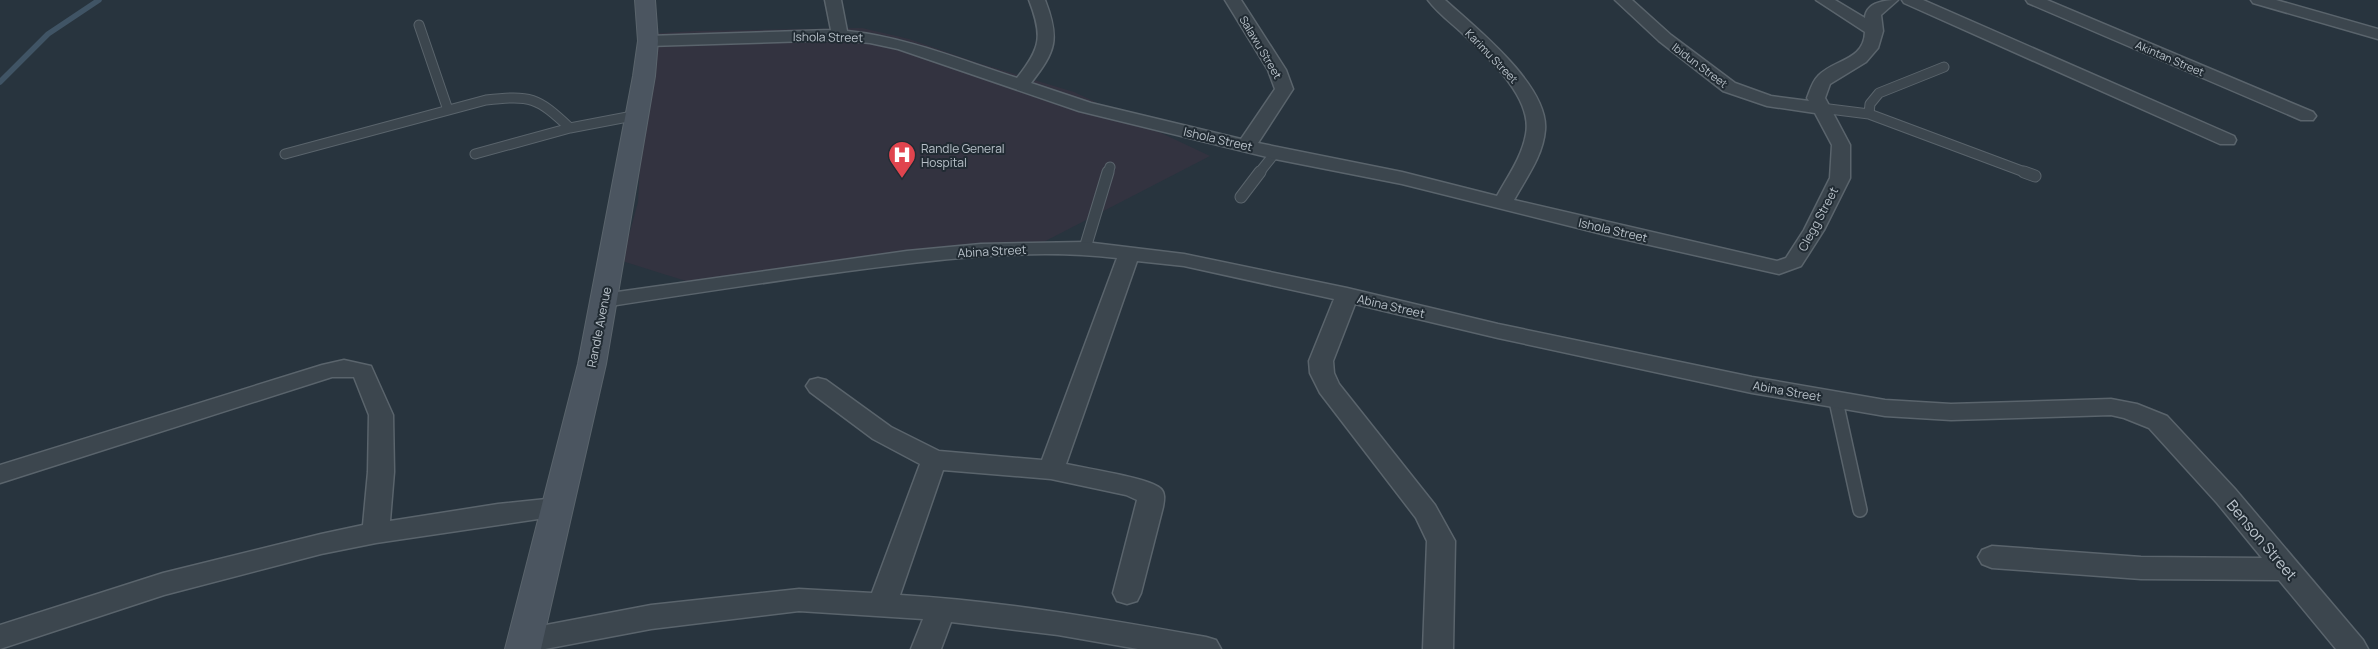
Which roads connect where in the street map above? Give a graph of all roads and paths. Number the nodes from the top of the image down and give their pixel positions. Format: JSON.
{"nodes":[{"id":1,"x":645,"y":0,"type":"edge"},
{"id":2,"x":833,"y":0,"type":"edge"},
{"id":3,"x":1037,"y":0,"type":"edge"},
{"id":4,"x":1233,"y":0,"type":"edge"},
{"id":5,"x":1436,"y":0,"type":"edge"},
{"id":6,"x":1623,"y":0,"type":"edge"},
{"id":7,"x":1824,"y":0,"type":"edge"},
{"id":8,"x":1890,"y":0,"type":"edge"},
{"id":9,"x":1910,"y":0,"type":"edge"},
{"id":10,"x":2034,"y":0,"type":"edge"},
{"id":11,"x":2259,"y":0,"type":"edge"},
{"id":12,"x":419,"y":25,"type":"dead end"},
{"id":13,"x":1875,"y":31,"type":"junction"},
{"id":14,"x":2378,"y":34,"type":"edge"},
{"id":15,"x":840,"y":35,"type":"junction"},
{"id":16,"x":648,"y":41,"type":"junction"},
{"id":17,"x":1944,"y":67,"type":"dead end"},
{"id":18,"x":1022,"y":85,"type":"junction"},
{"id":19,"x":1821,"y":108,"type":"junction"},
{"id":20,"x":448,"y":110,"type":"junction"},
{"id":21,"x":1869,"y":114,"type":"junction"},
{"id":22,"x":638,"y":115,"type":"junction"},
{"id":23,"x":2307,"y":116,"type":"dead end"},
{"id":24,"x":570,"y":128,"type":"junction"},
{"id":25,"x":2226,"y":140,"type":"dead end"},
{"id":26,"x":1247,"y":145,"type":"junction"},
{"id":27,"x":1275,"y":153,"type":"junction"},
{"id":28,"x":285,"y":154,"type":"dead end"},
{"id":29,"x":474,"y":154,"type":"dead end"},
{"id":30,"x":1110,"y":167,"type":"dead end"},
{"id":31,"x":2035,"y":176,"type":"dead end"},
{"id":32,"x":1241,"y":197,"type":"dead end"},
{"id":33,"x":1503,"y":203,"type":"junction"},
{"id":34,"x":1084,"y":248,"type":"junction"},
{"id":35,"x":1130,"y":252,"type":"junction"},
{"id":36,"x":1789,"y":266,"type":"joint"},
{"id":37,"x":1347,"y":295,"type":"junction"},
{"id":38,"x":604,"y":300,"type":"junction"},
{"id":39,"x":818,"y":386,"type":"dead end"},
{"id":40,"x":1836,"y":400,"type":"junction"},
{"id":41,"x":2170,"y":433,"type":"joint"},
{"id":42,"x":934,"y":460,"type":"junction"},
{"id":43,"x":1051,"y":470,"type":"junction"},
{"id":44,"x":0,"y":474,"type":"edge"},
{"id":45,"x":556,"y":508,"type":"junction"},
{"id":46,"x":1860,"y":510,"type":"dead end"},
{"id":47,"x":376,"y":533,"type":"junction"},
{"id":48,"x":1992,"y":557,"type":"dead end"},
{"id":49,"x":2287,"y":569,"type":"junction"},
{"id":50,"x":1127,"y":593,"type":"dead end"},
{"id":51,"x":882,"y":605,"type":"junction"},
{"id":52,"x":941,"y":609,"type":"junction"},
{"id":53,"x":0,"y":637,"type":"edge"},
{"id":54,"x":524,"y":645,"type":"edge"},
{"id":55,"x":926,"y":649,"type":"edge"},
{"id":56,"x":1206,"y":649,"type":"edge"},
{"id":57,"x":1438,"y":649,"type":"edge"},
{"id":58,"x":2352,"y":649,"type":"edge"}],
"edges":[{"from":1,"to":16,"type":"street","name":"Randle Avenue"},
{"from":2,"to":15,"type":"street"},
{"from":3,"to":18,"type":"street"},
{"from":4,"to":26,"type":"street","name":"Salawu Street"},
{"from":5,"to":33,"type":"street","name":"Karimu Street"},
{"from":6,"to":19,"type":"street","name":"Ibidun Street"},
{"from":7,"to":13,"type":"street"},
{"from":8,"to":13,"type":"street","name":"Clegg Street"},
{"from":9,"to":25,"type":"street"},
{"from":10,"to":23,"type":"street","name":"Akintan Street"},
{"from":11,"to":14,"type":"street"},
{"from":12,"to":20,"type":"lane"},
{"from":13,"to":19,"type":"street","name":"Clegg Street"},
{"from":15,"to":16,"type":"street","name":"Ishola Street"},
{"from":15,"to":18,"type":"street","name":"Ishola Street"},
{"from":16,"to":22,"type":"street","name":"Randle Avenue"},
{"from":17,"to":21,"type":"lane"},
{"from":18,"to":26,"type":"street","name":"Ishola Street"},
{"from":19,"to":21,"type":"lane"},
{"from":19,"to":36,"type":"street","name":"Clegg Street"},
{"from":20,"to":24,"type":"lane"},
{"from":20,"to":28,"type":"lane"},
{"from":21,"to":31,"type":"lane"},
{"from":22,"to":24,"type":"lane"},
{"from":22,"to":38,"type":"street","name":"Randle Avenue"},
{"from":24,"to":29,"type":"lane"},
{"from":26,"to":27,"type":"street","name":"Ishola Street"},
{"from":27,"to":32,"type":"lane"},
{"from":27,"to":33,"type":"street","name":"Ishola Street"},
{"from":30,"to":34,"type":"lane"},
{"from":33,"to":36,"type":"street","name":"Ishola Street"},
{"from":34,"to":35,"type":"street","name":"Abina Street"},
{"from":34,"to":38,"type":"street","name":"Abina Street"},
{"from":35,"to":37,"type":"street","name":"Abina Street"},
{"from":35,"to":43,"type":"street"},
{"from":37,"to":40,"type":"street","name":"Abina Street"},
{"from":37,"to":57,"type":"street"},
{"from":38,"to":45,"type":"street","name":"Randle Avenue"},
{"from":39,"to":42,"type":"street"},
{"from":40,"to":41,"type":"street","name":"Abina Street"},
{"from":40,"to":46,"type":"lane"},
{"from":41,"to":49,"type":"street","name":"Benson Street"},
{"from":42,"to":43,"type":"street"},
{"from":42,"to":51,"type":"street"},
{"from":43,"to":50,"type":"street"},
{"from":44,"to":47,"type":"street"},
{"from":45,"to":47,"type":"street"},
{"from":45,"to":54,"type":"street","name":"Randle Avenue"},
{"from":47,"to":53,"type":"street"},
{"from":48,"to":49,"type":"street"},
{"from":49,"to":58,"type":"street","name":"Benson Street"},
{"from":51,"to":52,"type":"street"},
{"from":51,"to":54,"type":"street"},
{"from":52,"to":55,"type":"street"},
{"from":52,"to":56,"type":"street"}]}
